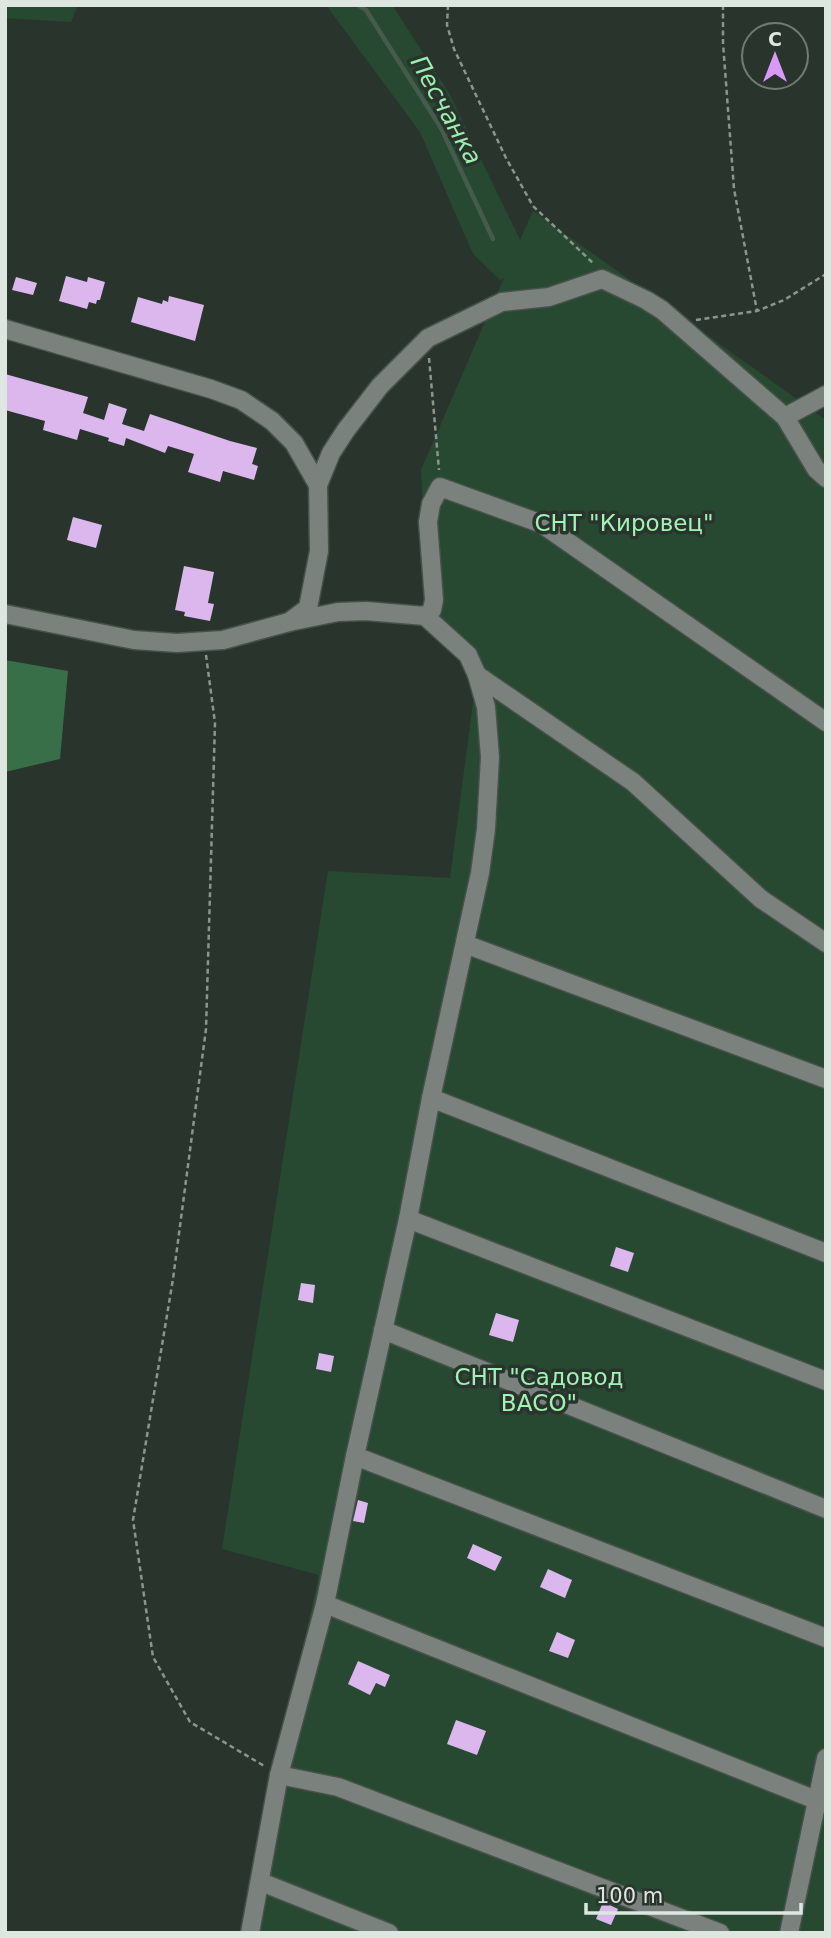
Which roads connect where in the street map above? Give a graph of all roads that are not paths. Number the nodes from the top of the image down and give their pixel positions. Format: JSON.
{"nodes":[{"id":1,"x":5,"y":329,"type":"edge"},
{"id":2,"x":826,"y":395,"type":"edge"},
{"id":3,"x":785,"y":417,"type":"junction"},
{"id":4,"x":826,"y":478,"type":"edge"},
{"id":5,"x":318,"y":485,"type":"junction"},
{"id":6,"x":5,"y":614,"type":"edge"},
{"id":7,"x":425,"y":616,"type":"junction"},
{"id":8,"x":289,"y":622,"type":"junction"},
{"id":9,"x":477,"y":675,"type":"junction"},
{"id":10,"x":826,"y":723,"type":"edge"},
{"id":11,"x":826,"y":943,"type":"edge"},
{"id":12,"x":465,"y":944,"type":"junction"},
{"id":13,"x":826,"y":1079,"type":"edge"},
{"id":14,"x":431,"y":1098,"type":"junction"},
{"id":15,"x":408,"y":1219,"type":"junction"},
{"id":16,"x":826,"y":1254,"type":"edge"},
{"id":17,"x":383,"y":1330,"type":"junction"},
{"id":18,"x":826,"y":1381,"type":"edge"},
{"id":19,"x":355,"y":1456,"type":"junction"},
{"id":20,"x":826,"y":1509,"type":"edge"},
{"id":21,"x":325,"y":1605,"type":"junction"},
{"id":22,"x":826,"y":1638,"type":"edge"},
{"id":23,"x":826,"y":1758,"type":"edge"},
{"id":24,"x":279,"y":1775,"type":"junction"},
{"id":25,"x":821,"y":1802,"type":"edge"},
{"id":26,"x":261,"y":1882,"type":"junction"},
{"id":27,"x":250,"y":1933,"type":"edge"},
{"id":28,"x":390,"y":1933,"type":"edge"},
{"id":29,"x":720,"y":1933,"type":"edge"},
{"id":30,"x":789,"y":1933,"type":"edge"}],
"edges":[{"from":1,"to":5,"type":"street"},
{"from":2,"to":3,"type":"street"},
{"from":3,"to":4,"type":"street"},
{"from":3,"to":5,"type":"street"},
{"from":5,"to":8,"type":"street"},
{"from":6,"to":8,"type":"street"},
{"from":7,"to":8,"type":"street"},
{"from":7,"to":9,"type":"street"},
{"from":7,"to":10,"type":"street"},
{"from":9,"to":11,"type":"street"},
{"from":9,"to":12,"type":"street"},
{"from":12,"to":13,"type":"street"},
{"from":12,"to":14,"type":"street"},
{"from":14,"to":15,"type":"street"},
{"from":14,"to":16,"type":"street"},
{"from":15,"to":17,"type":"street"},
{"from":15,"to":18,"type":"street"},
{"from":17,"to":19,"type":"street"},
{"from":17,"to":20,"type":"street"},
{"from":19,"to":21,"type":"street"},
{"from":19,"to":22,"type":"street"},
{"from":21,"to":24,"type":"street"},
{"from":21,"to":25,"type":"street"},
{"from":23,"to":25,"type":"street"},
{"from":24,"to":26,"type":"street"},
{"from":24,"to":29,"type":"street"},
{"from":25,"to":30,"type":"street"},
{"from":26,"to":27,"type":"street"},
{"from":26,"to":28,"type":"street"}]}
